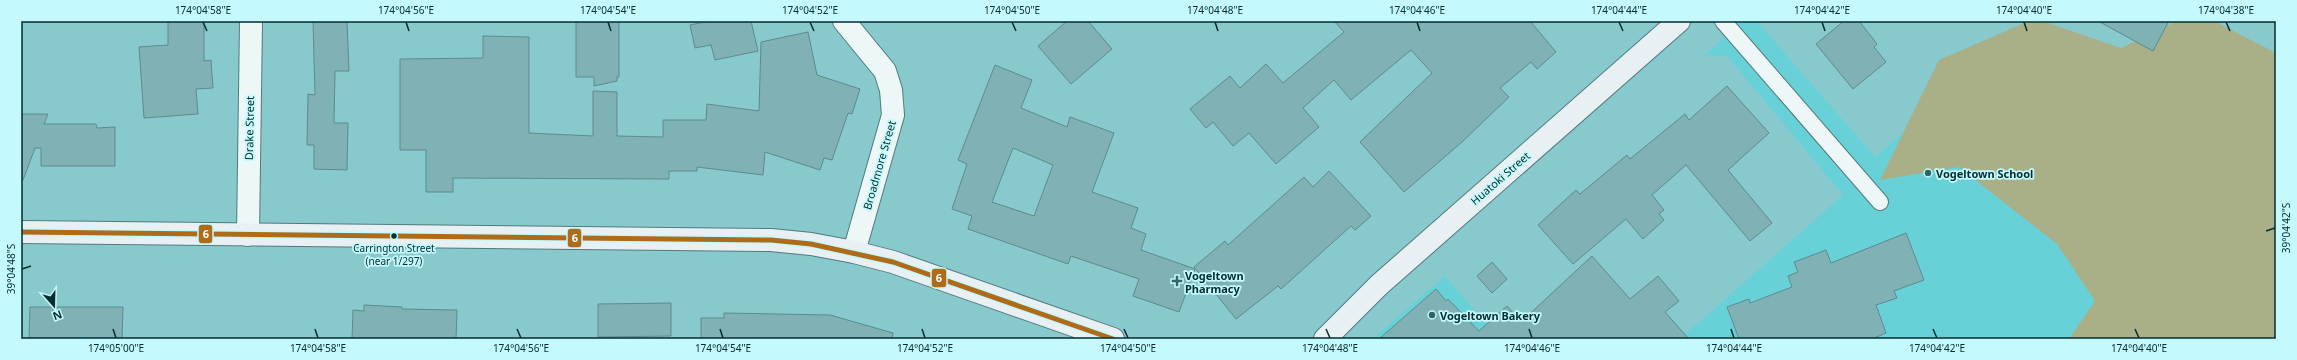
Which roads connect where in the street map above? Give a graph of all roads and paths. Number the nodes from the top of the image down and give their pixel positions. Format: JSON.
{"nodes":[{"id":1,"x":251,"y":21,"type":"edge"},
{"id":2,"x":844,"y":21,"type":"edge"},
{"id":3,"x":1679,"y":21,"type":"edge"},
{"id":4,"x":1724,"y":21,"type":"edge"},
{"id":5,"x":1880,"y":202,"type":"dead end"},
{"id":6,"x":21,"y":232,"type":"edge"},
{"id":7,"x":248,"y":235,"type":"junction"},
{"id":8,"x":854,"y":252,"type":"junction"},
{"id":9,"x":1113,"y":339,"type":"edge"},
{"id":10,"x":1325,"y":339,"type":"edge"}],
"edges":[{"from":1,"to":7,"type":"street","name":"Drake Street"},
{"from":2,"to":8,"type":"street","name":"Broadmore Street"},
{"from":3,"to":10,"type":"main road","name":"Huatoki Street"},
{"from":4,"to":5,"type":"lane"},
{"from":6,"to":7,"type":"main road"},
{"from":7,"to":8,"type":"main road"},
{"from":8,"to":9,"type":"main road"}]}
